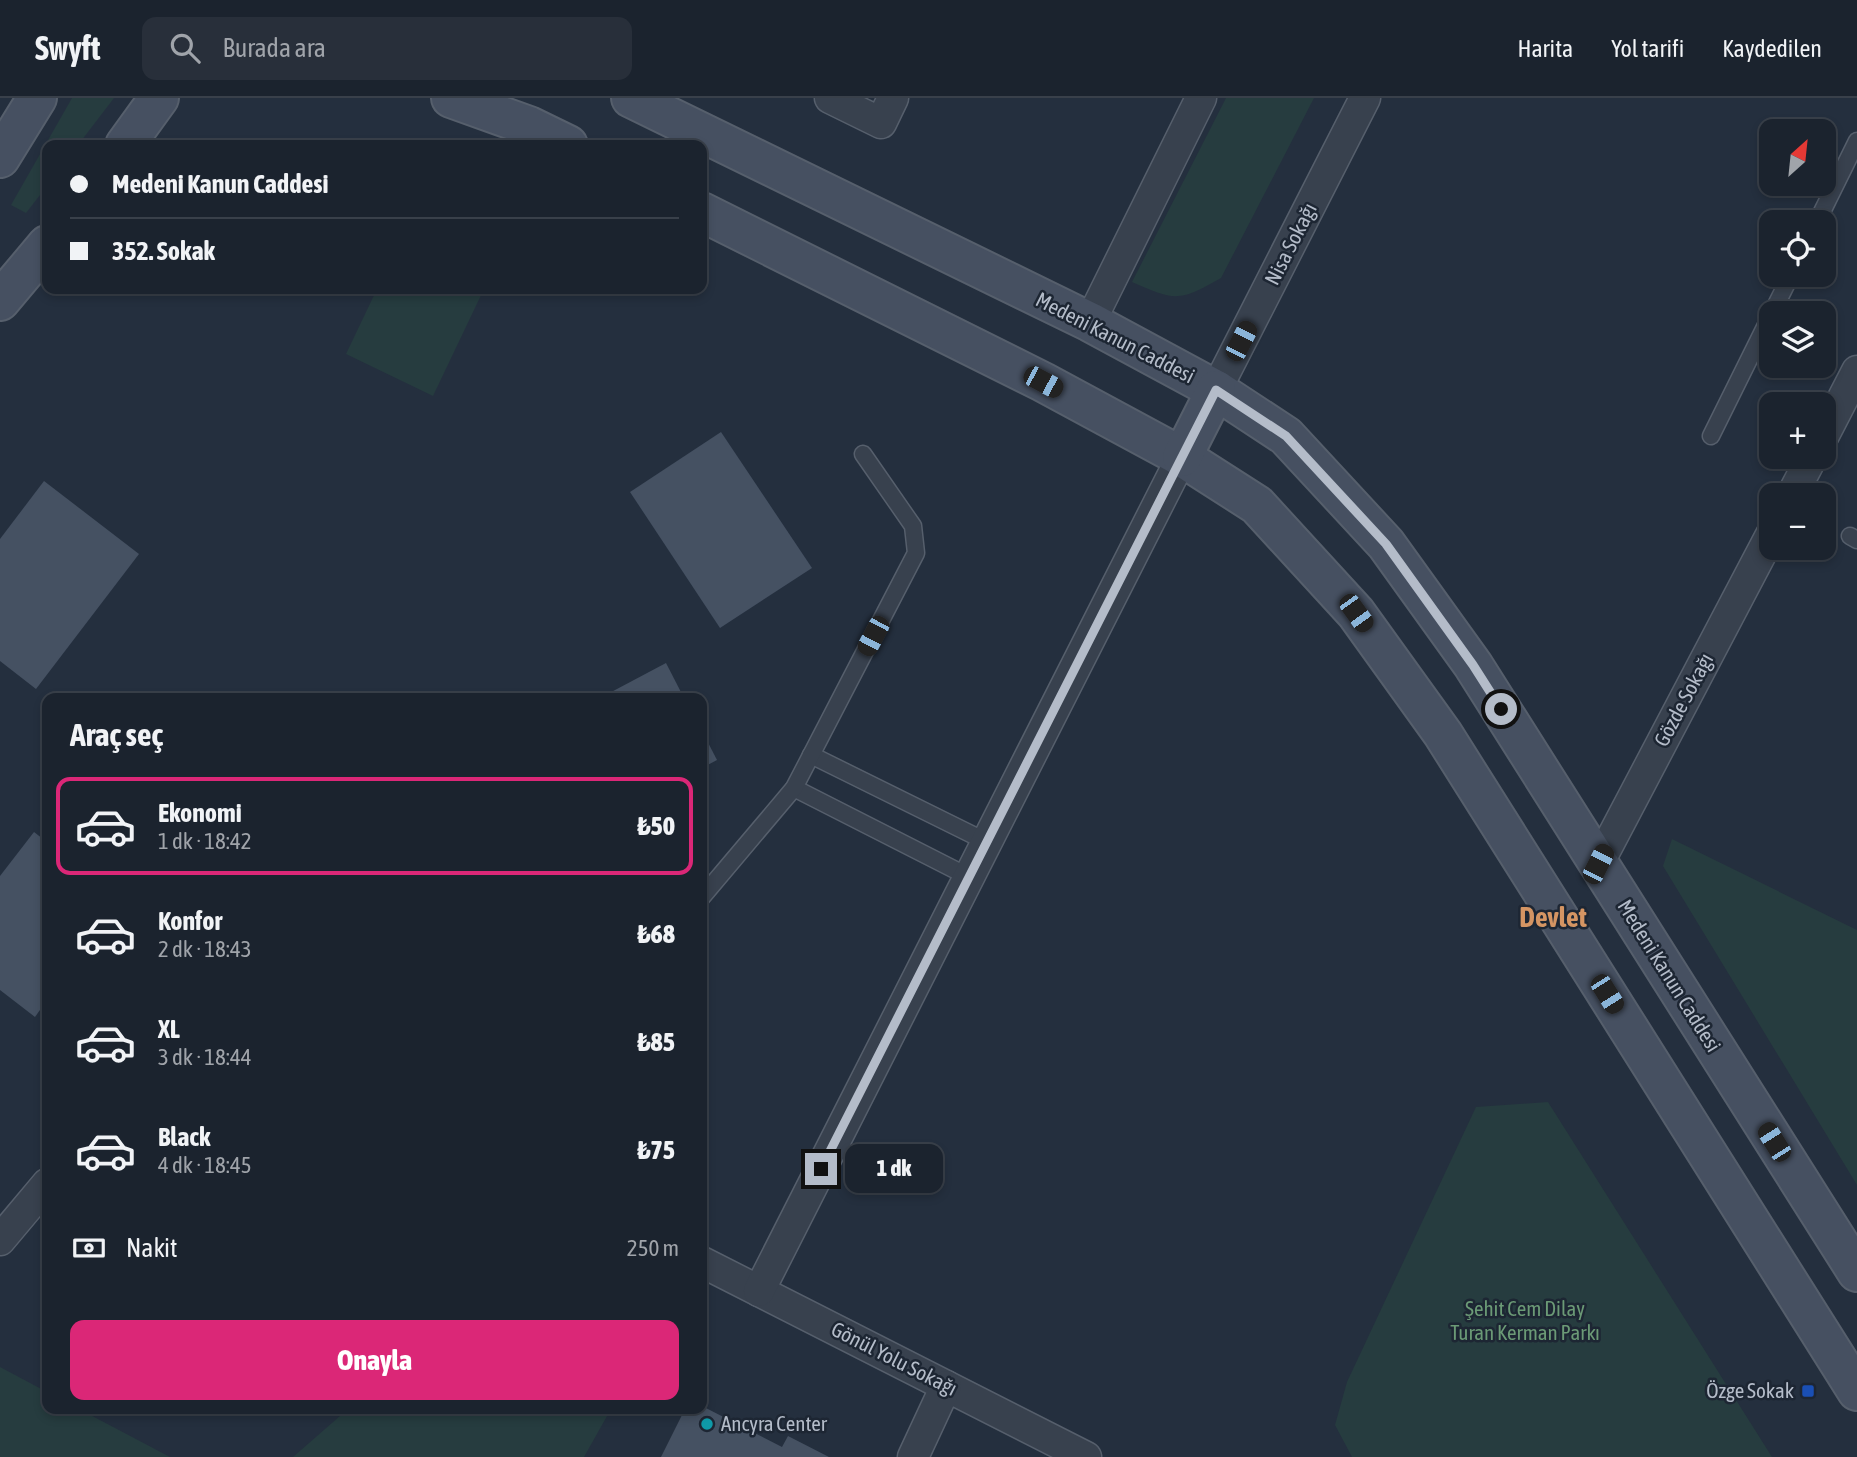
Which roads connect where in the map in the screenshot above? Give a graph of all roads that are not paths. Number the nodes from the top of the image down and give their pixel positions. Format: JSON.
{"nodes":[{"id":1,"x":37,"y":98,"type":"edge"},
{"id":2,"x":159,"y":98,"type":"edge"},
{"id":3,"x":451,"y":98,"type":"edge"},
{"id":4,"x":830,"y":98,"type":"edge"},
{"id":5,"x":893,"y":98,"type":"edge"},
{"id":6,"x":1201,"y":98,"type":"edge"},
{"id":7,"x":1365,"y":98,"type":"edge"},
{"id":8,"x":639,"y":100,"type":"edge"},
{"id":9,"x":129,"y":140,"type":"edge"},
{"id":10,"x":558,"y":140,"type":"edge"},
{"id":11,"x":1857,"y":141,"type":"edge"},
{"id":12,"x":0,"y":158,"type":"edge"},
{"id":13,"x":1823,"y":210,"type":"edge"},
{"id":14,"x":707,"y":214,"type":"edge"},
{"id":15,"x":42,"y":251,"type":"edge"},
{"id":16,"x":0,"y":302,"type":"edge"},
{"id":17,"x":1090,"y":322,"type":"junction"},
{"id":18,"x":1759,"y":338,"type":"edge"},
{"id":19,"x":1857,"y":372,"type":"edge"},
{"id":20,"x":1216,"y":390,"type":"junction"},
{"id":21,"x":1836,"y":412,"type":"edge"},
{"id":22,"x":1711,"y":436,"type":"dead end"},
{"id":23,"x":863,"y":454,"type":"dead end"},
{"id":24,"x":1182,"y":457,"type":"junction"},
{"id":25,"x":1759,"y":558,"type":"edge"},
{"id":26,"x":811,"y":755,"type":"junction"},
{"id":27,"x":794,"y":788,"type":"junction"},
{"id":28,"x":987,"y":842,"type":"junction"},
{"id":29,"x":1598,"y":864,"type":"junction"},
{"id":30,"x":969,"y":877,"type":"junction"},
{"id":31,"x":707,"y":891,"type":"edge"},
{"id":32,"x":42,"y":1190,"type":"edge"},
{"id":33,"x":0,"y":1240,"type":"edge"},
{"id":34,"x":707,"y":1265,"type":"edge"},
{"id":35,"x":1857,"y":1272,"type":"edge"},
{"id":36,"x":759,"y":1291,"type":"junction"},
{"id":37,"x":946,"y":1386,"type":"junction"},
{"id":38,"x":1857,"y":1391,"type":"edge"},
{"id":39,"x":914,"y":1457,"type":"edge"},
{"id":40,"x":1086,"y":1457,"type":"edge"}],
"edges":[{"from":1,"to":12,"type":"main road"},
{"from":2,"to":9,"type":"main road"},
{"from":3,"to":10,"type":"main road"},
{"from":4,"to":5,"type":"street"},
{"from":6,"to":17,"type":"street"},
{"from":7,"to":20,"type":"street","name":"Nisa Sokağı"},
{"from":8,"to":17,"type":"main road","name":"Medeni Kanun Caddesi"},
{"from":11,"to":13,"type":"lane"},
{"from":14,"to":24,"type":"main road"},
{"from":15,"to":16,"type":"main road"},
{"from":17,"to":20,"type":"main road","name":"Medeni Kanun Caddesi"},
{"from":18,"to":22,"type":"lane"},
{"from":19,"to":21,"type":"street"},
{"from":20,"to":24,"type":"main road"},
{"from":20,"to":29,"type":"main road","name":"Medeni Kanun Caddesi"},
{"from":23,"to":26,"type":"lane"},
{"from":24,"to":28,"type":"street"},
{"from":24,"to":38,"type":"main road"},
{"from":25,"to":29,"type":"street","name":"Gözde Sokağı"},
{"from":26,"to":27,"type":"lane"},
{"from":26,"to":28,"type":"lane"},
{"from":27,"to":30,"type":"lane"},
{"from":27,"to":31,"type":"lane"},
{"from":28,"to":30,"type":"street"},
{"from":29,"to":35,"type":"main road","name":"Medeni Kanun Caddesi"},
{"from":30,"to":36,"type":"street"},
{"from":32,"to":33,"type":"street"},
{"from":34,"to":36,"type":"street","name":"Gönül Yolu Sokağı"},
{"from":36,"to":37,"type":"street","name":"Gönül Yolu Sokağı"},
{"from":37,"to":39,"type":"street"},
{"from":37,"to":40,"type":"street","name":"Gönül Yolu Sokağı"}]}
